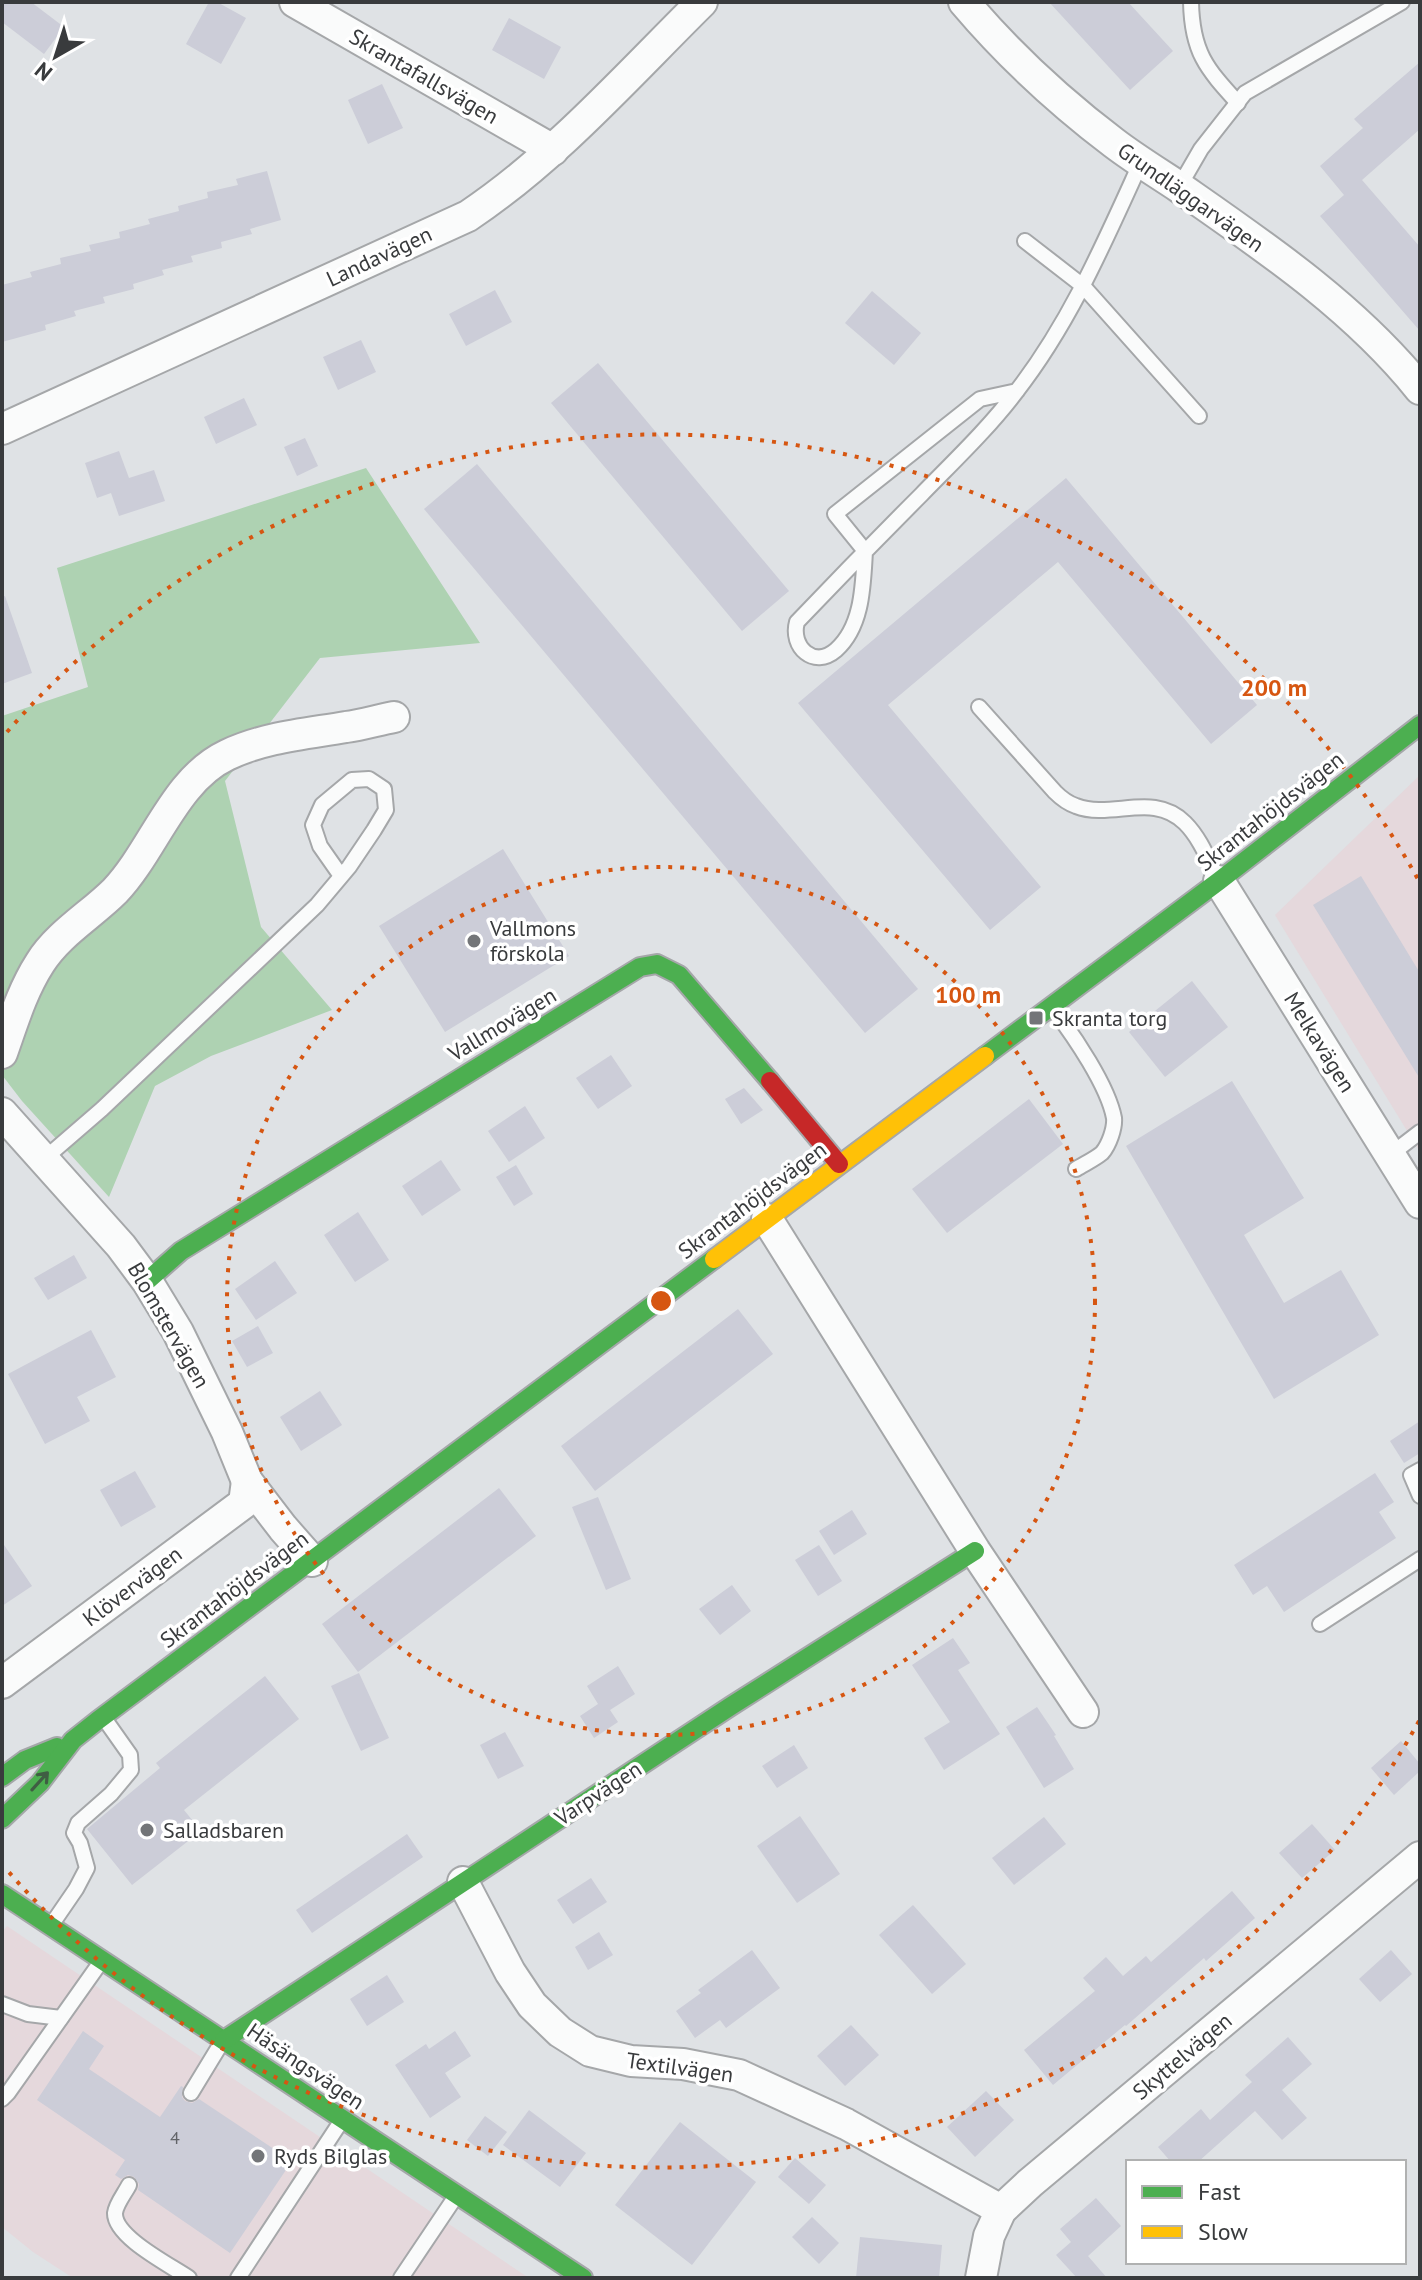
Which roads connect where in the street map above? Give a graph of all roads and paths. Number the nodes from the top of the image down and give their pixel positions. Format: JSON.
{"nodes":[{"id":1,"x":295,"y":2,"type":"edge"},
{"id":2,"x":702,"y":2,"type":"edge"},
{"id":3,"x":964,"y":2,"type":"edge"},
{"id":4,"x":1191,"y":2,"type":"edge"},
{"id":5,"x":1402,"y":2,"type":"edge"},
{"id":6,"x":1238,"y":103,"type":"junction"},
{"id":7,"x":553,"y":150,"type":"junction"},
{"id":8,"x":1141,"y":162,"type":"junction"},
{"id":9,"x":1179,"y":187,"type":"junction"},
{"id":10,"x":1025,"y":241,"type":"dead end"},
{"id":11,"x":1083,"y":286,"type":"junction"},
{"id":12,"x":1412,"y":374,"type":"edge"},
{"id":13,"x":1017,"y":391,"type":"junction"},
{"id":14,"x":1199,"y":416,"type":"dead end"},
{"id":15,"x":2,"y":429,"type":"edge"},
{"id":16,"x":865,"y":551,"type":"junction"},
{"id":17,"x":979,"y":707,"type":"dead end"},
{"id":18,"x":394,"y":717,"type":"dead end"},
{"id":19,"x":1420,"y":725,"type":"edge"},
{"id":20,"x":341,"y":876,"type":"junction"},
{"id":21,"x":1219,"y":881,"type":"junction"},
{"id":22,"x":1051,"y":1006,"type":"junction"},
{"id":23,"x":2,"y":1053,"type":"edge"},
{"id":24,"x":2,"y":1113,"type":"edge"},
{"id":25,"x":1420,"y":1132,"type":"edge"},
{"id":26,"x":1390,"y":1155,"type":"junction"},
{"id":27,"x":43,"y":1160,"type":"junction"},
{"id":28,"x":839,"y":1164,"type":"junction"},
{"id":29,"x":1076,"y":1169,"type":"dead end"},
{"id":30,"x":1420,"y":1203,"type":"edge"},
{"id":31,"x":767,"y":1219,"type":"junction"},
{"id":32,"x":147,"y":1281,"type":"junction"},
{"id":33,"x":1420,"y":1470,"type":"edge"},
{"id":34,"x":247,"y":1481,"type":"junction"},
{"id":35,"x":1420,"y":1496,"type":"edge"},
{"id":36,"x":975,"y":1551,"type":"junction"},
{"id":37,"x":1420,"y":1559,"type":"edge"},
{"id":38,"x":312,"y":1561,"type":"junction"},
{"id":39,"x":1320,"y":1624,"type":"dead end"},
{"id":40,"x":2,"y":1683,"type":"edge"},
{"id":41,"x":1083,"y":1712,"type":"dead end"},
{"id":42,"x":102,"y":1717,"type":"junction"},
{"id":43,"x":73,"y":1740,"type":"junction"},
{"id":44,"x":2,"y":1777,"type":"edge"},
{"id":45,"x":2,"y":1819,"type":"edge"},
{"id":46,"x":1420,"y":1857,"type":"edge"},
{"id":47,"x":463,"y":1882,"type":"junction"},
{"id":48,"x":2,"y":1894,"type":"edge"},
{"id":49,"x":52,"y":1925,"type":"junction"},
{"id":50,"x":103,"y":1959,"type":"junction"},
{"id":51,"x":2,"y":2004,"type":"edge"},
{"id":52,"x":61,"y":2018,"type":"junction"},
{"id":53,"x":224,"y":2040,"type":"junction"},
{"id":54,"x":191,"y":2093,"type":"dead end"},
{"id":55,"x":2,"y":2099,"type":"edge"},
{"id":56,"x":343,"y":2119,"type":"junction"},
{"id":57,"x":129,"y":2185,"type":"dead end"},
{"id":58,"x":457,"y":2195,"type":"junction"},
{"id":59,"x":1001,"y":2210,"type":"junction"},
{"id":60,"x":189,"y":2278,"type":"edge"},
{"id":61,"x":238,"y":2278,"type":"edge"},
{"id":62,"x":401,"y":2278,"type":"edge"},
{"id":63,"x":583,"y":2278,"type":"edge"},
{"id":64,"x":981,"y":2278,"type":"edge"}],
"edges":[{"from":1,"to":7,"type":"street","name":"Skrantafallsvägen"},
{"from":2,"to":7,"type":"street","name":"Landavägen"},
{"from":3,"to":8,"type":"street","name":"Grundläggarvägen"},
{"from":4,"to":6,"type":"lane"},
{"from":5,"to":6,"type":"lane"},
{"from":6,"to":9,"type":"lane"},
{"from":7,"to":15,"type":"street","name":"Landavägen"},
{"from":8,"to":9,"type":"street","name":"Grundläggarvägen"},
{"from":8,"to":11,"type":"lane"},
{"from":9,"to":12,"type":"street","name":"Grundläggarvägen"},
{"from":10,"to":11,"type":"lane"},
{"from":11,"to":13,"type":"lane"},
{"from":11,"to":14,"type":"lane"},
{"from":13,"to":16,"type":"lane"},
{"from":13,"to":16,"type":"lane"},
{"from":16,"to":16,"type":"lane"},
{"from":17,"to":21,"type":"lane"},
{"from":18,"to":23,"type":"street"},
{"from":19,"to":21,"type":"street","name":"Skrantahöjdsvägen"},
{"from":20,"to":20,"type":"lane"},
{"from":20,"to":27,"type":"lane"},
{"from":21,"to":22,"type":"street","name":"Skrantahöjdsvägen"},
{"from":21,"to":26,"type":"street","name":"Melkavägen"},
{"from":22,"to":28,"type":"street","name":"Skrantahöjdsvägen"},
{"from":22,"to":29,"type":"lane"},
{"from":24,"to":27,"type":"street","name":"Blomstervägen"},
{"from":25,"to":26,"type":"lane"},
{"from":26,"to":30,"type":"street","name":"Melkavägen"},
{"from":27,"to":32,"type":"street","name":"Blomstervägen"},
{"from":28,"to":31,"type":"street","name":"Skrantahöjdsvägen"},
{"from":28,"to":32,"type":"street","name":"Vallmovägen"},
{"from":31,"to":36,"type":"street"},
{"from":31,"to":38,"type":"street","name":"Skrantahöjdsvägen"},
{"from":32,"to":34,"type":"street","name":"Blomstervägen"},
{"from":33,"to":35,"type":"lane"},
{"from":34,"to":38,"type":"street","name":"Blomstervägen"},
{"from":34,"to":40,"type":"street","name":"Klövervägen"},
{"from":36,"to":41,"type":"street"},
{"from":36,"to":47,"type":"street","name":"Varpvägen"},
{"from":37,"to":39,"type":"lane"},
{"from":38,"to":42,"type":"street","name":"Skrantahöjdsvägen"},
{"from":42,"to":43,"type":"street","name":"Skrantahöjdsvägen"},
{"from":42,"to":49,"type":"lane"},
{"from":43,"to":44,"type":"street","name":"Skrantahöjdsvägen"},
{"from":45,"to":43,"type":"street","name":"Skrantahöjdsvägen","one_way":true},
{"from":46,"to":59,"type":"street","name":"Skyttelvägen"},
{"from":47,"to":53,"type":"street","name":"Varpvägen"},
{"from":47,"to":59,"type":"street","name":"Textilvägen"},
{"from":48,"to":49,"type":"street","name":"Häsängsvägen"},
{"from":49,"to":50,"type":"street","name":"Häsängsvägen"},
{"from":50,"to":52,"type":"lane"},
{"from":50,"to":53,"type":"street","name":"Häsängsvägen"},
{"from":51,"to":52,"type":"lane"},
{"from":52,"to":55,"type":"lane"},
{"from":53,"to":54,"type":"lane"},
{"from":53,"to":56,"type":"street","name":"Häsängsvägen"},
{"from":56,"to":58,"type":"street","name":"Häsängsvägen"},
{"from":56,"to":61,"type":"lane"},
{"from":57,"to":60,"type":"lane"},
{"from":58,"to":62,"type":"lane"},
{"from":58,"to":63,"type":"street","name":"Häsängsvägen"},
{"from":59,"to":64,"type":"street","name":"Skyttelvägen"}]}
